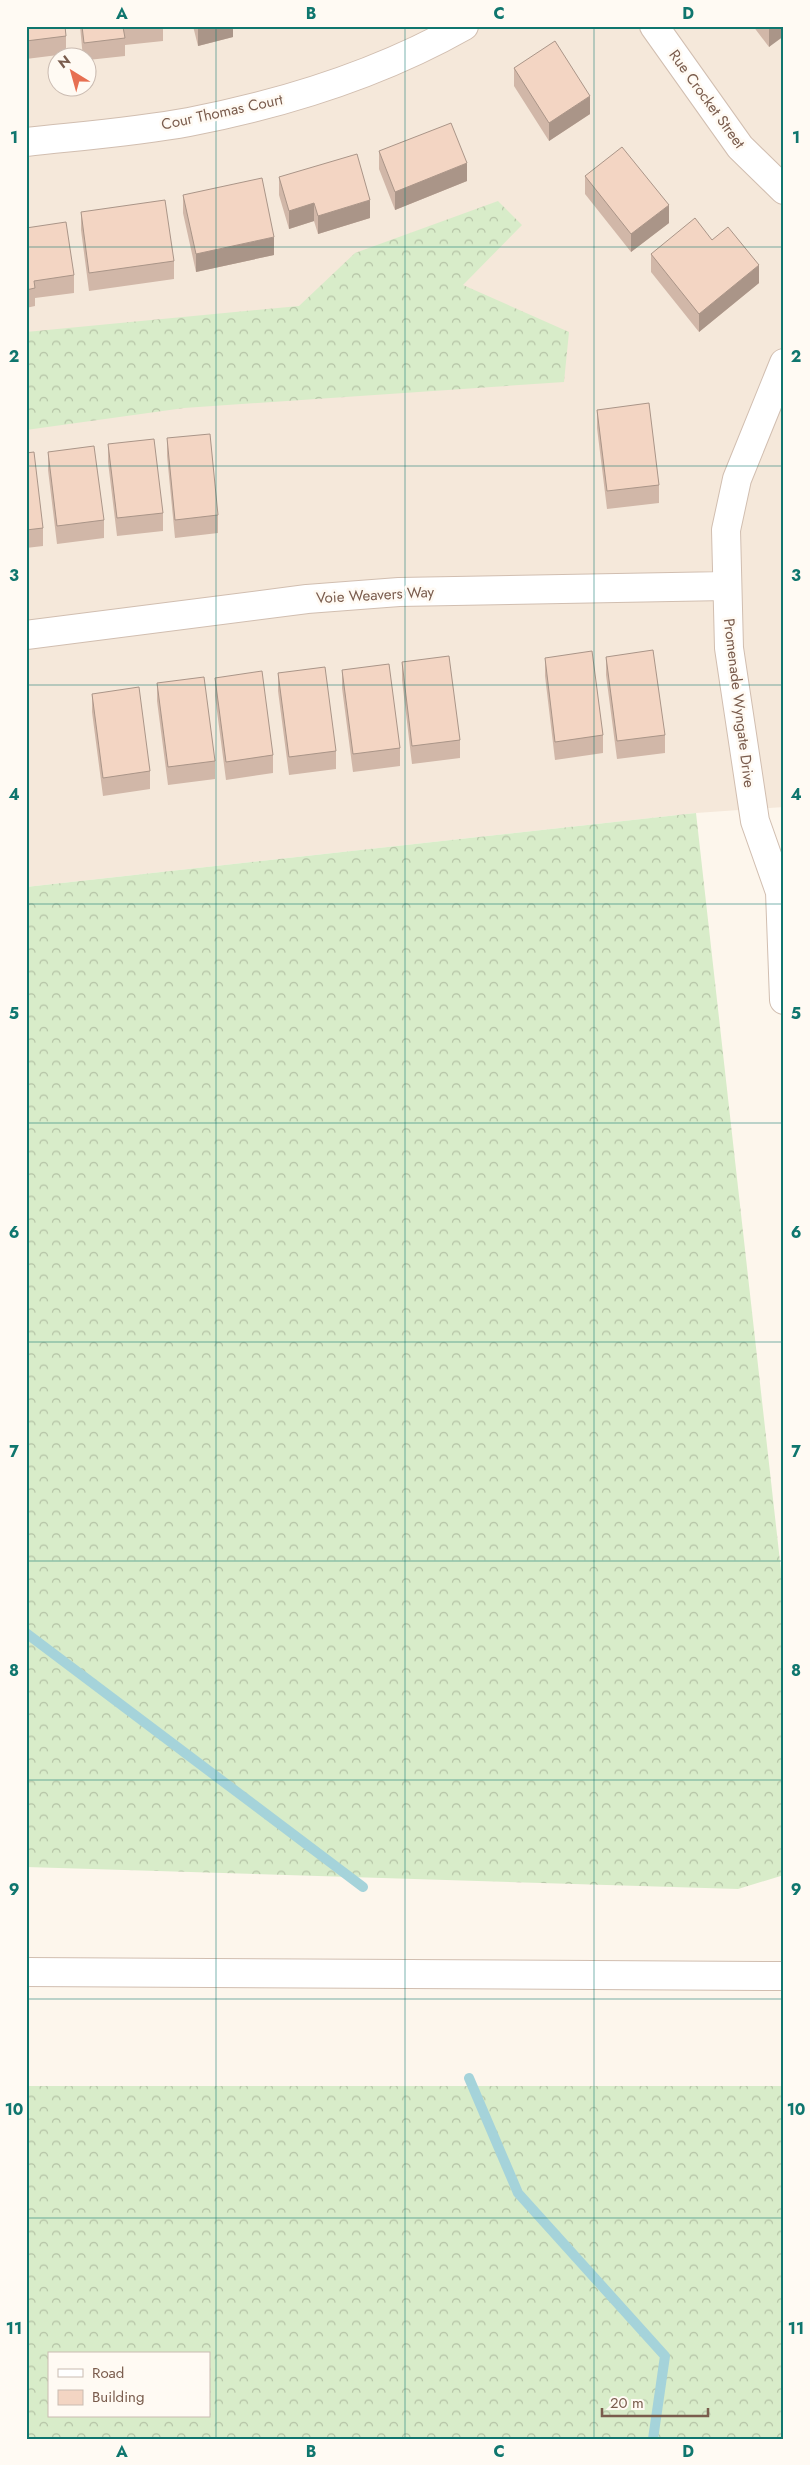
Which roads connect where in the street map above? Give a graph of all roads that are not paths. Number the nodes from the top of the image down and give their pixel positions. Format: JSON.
{"nodes":[{"id":1,"x":464,"y":26,"type":"edge"},
{"id":2,"x":654,"y":26,"type":"edge"},
{"id":3,"x":26,"y":142,"type":"edge"},
{"id":4,"x":784,"y":190,"type":"edge"},
{"id":5,"x":784,"y":363,"type":"edge"},
{"id":6,"x":726,"y":586,"type":"junction"},
{"id":7,"x":26,"y":635,"type":"edge"},
{"id":8,"x":782,"y":894,"type":"edge"},
{"id":9,"x":784,"y":1000,"type":"edge"},
{"id":10,"x":26,"y":1972,"type":"edge"},
{"id":11,"x":784,"y":1976,"type":"edge"}],
"edges":[{"from":1,"to":3,"type":"street","name":"Cour Thomas Court"},
{"from":2,"to":4,"type":"street","name":"Rue Crocket Street"},
{"from":5,"to":6,"type":"street","name":"Promenade Wyngate Drive"},
{"from":6,"to":7,"type":"street","name":"Voie Weavers Way"},
{"from":6,"to":8,"type":"street","name":"Promenade Wyngate Drive"},
{"from":8,"to":9,"type":"street","name":"Promenade Wyngate Drive"},
{"from":10,"to":11,"type":"street"}]}
